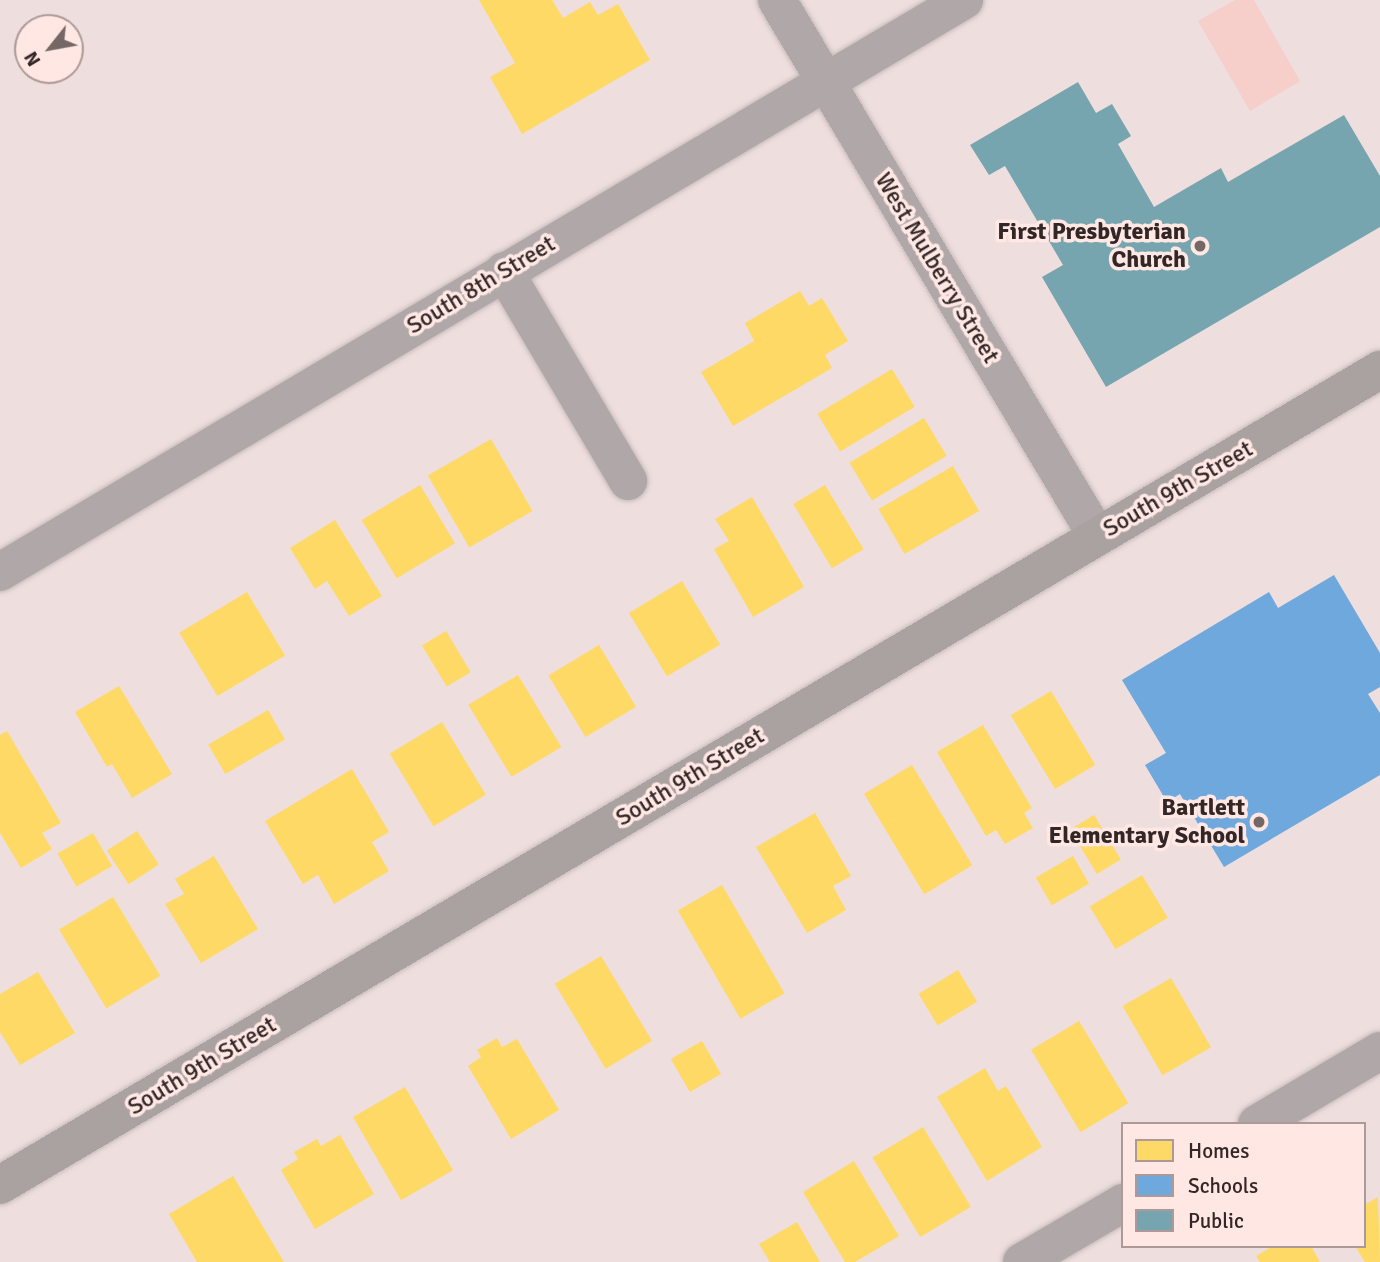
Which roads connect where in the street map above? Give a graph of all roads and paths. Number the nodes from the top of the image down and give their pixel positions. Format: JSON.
{"nodes":[{"id":1,"x":777,"y":0,"type":"edge"},
{"id":2,"x":964,"y":0,"type":"edge"},
{"id":3,"x":824,"y":80,"type":"junction"},
{"id":4,"x":504,"y":271,"type":"junction"},
{"id":5,"x":1380,"y":370,"type":"edge"},
{"id":6,"x":628,"y":481,"type":"dead end"},
{"id":7,"x":1097,"y":536,"type":"junction"},
{"id":8,"x":0,"y":572,"type":"edge"},
{"id":9,"x":1380,"y":1051,"type":"edge"},
{"id":10,"x":1260,"y":1122,"type":"edge"},
{"id":11,"x":0,"y":1185,"type":"edge"},
{"id":12,"x":1121,"y":1204,"type":"edge"},
{"id":13,"x":1022,"y":1262,"type":"edge"}],
"edges":[{"from":1,"to":3,"type":"street","name":"West Mulberry Street"},
{"from":2,"to":3,"type":"street","name":"South 8th Street"},
{"from":3,"to":4,"type":"street","name":"South 8th Street"},
{"from":3,"to":7,"type":"street","name":"West Mulberry Street"},
{"from":4,"to":6,"type":"street"},
{"from":4,"to":8,"type":"street","name":"South 8th Street"},
{"from":5,"to":7,"type":"main road","name":"South 9th Street"},
{"from":7,"to":11,"type":"main road","name":"South 9th Street"},
{"from":9,"to":10,"type":"street"},
{"from":12,"to":13,"type":"street"}]}
